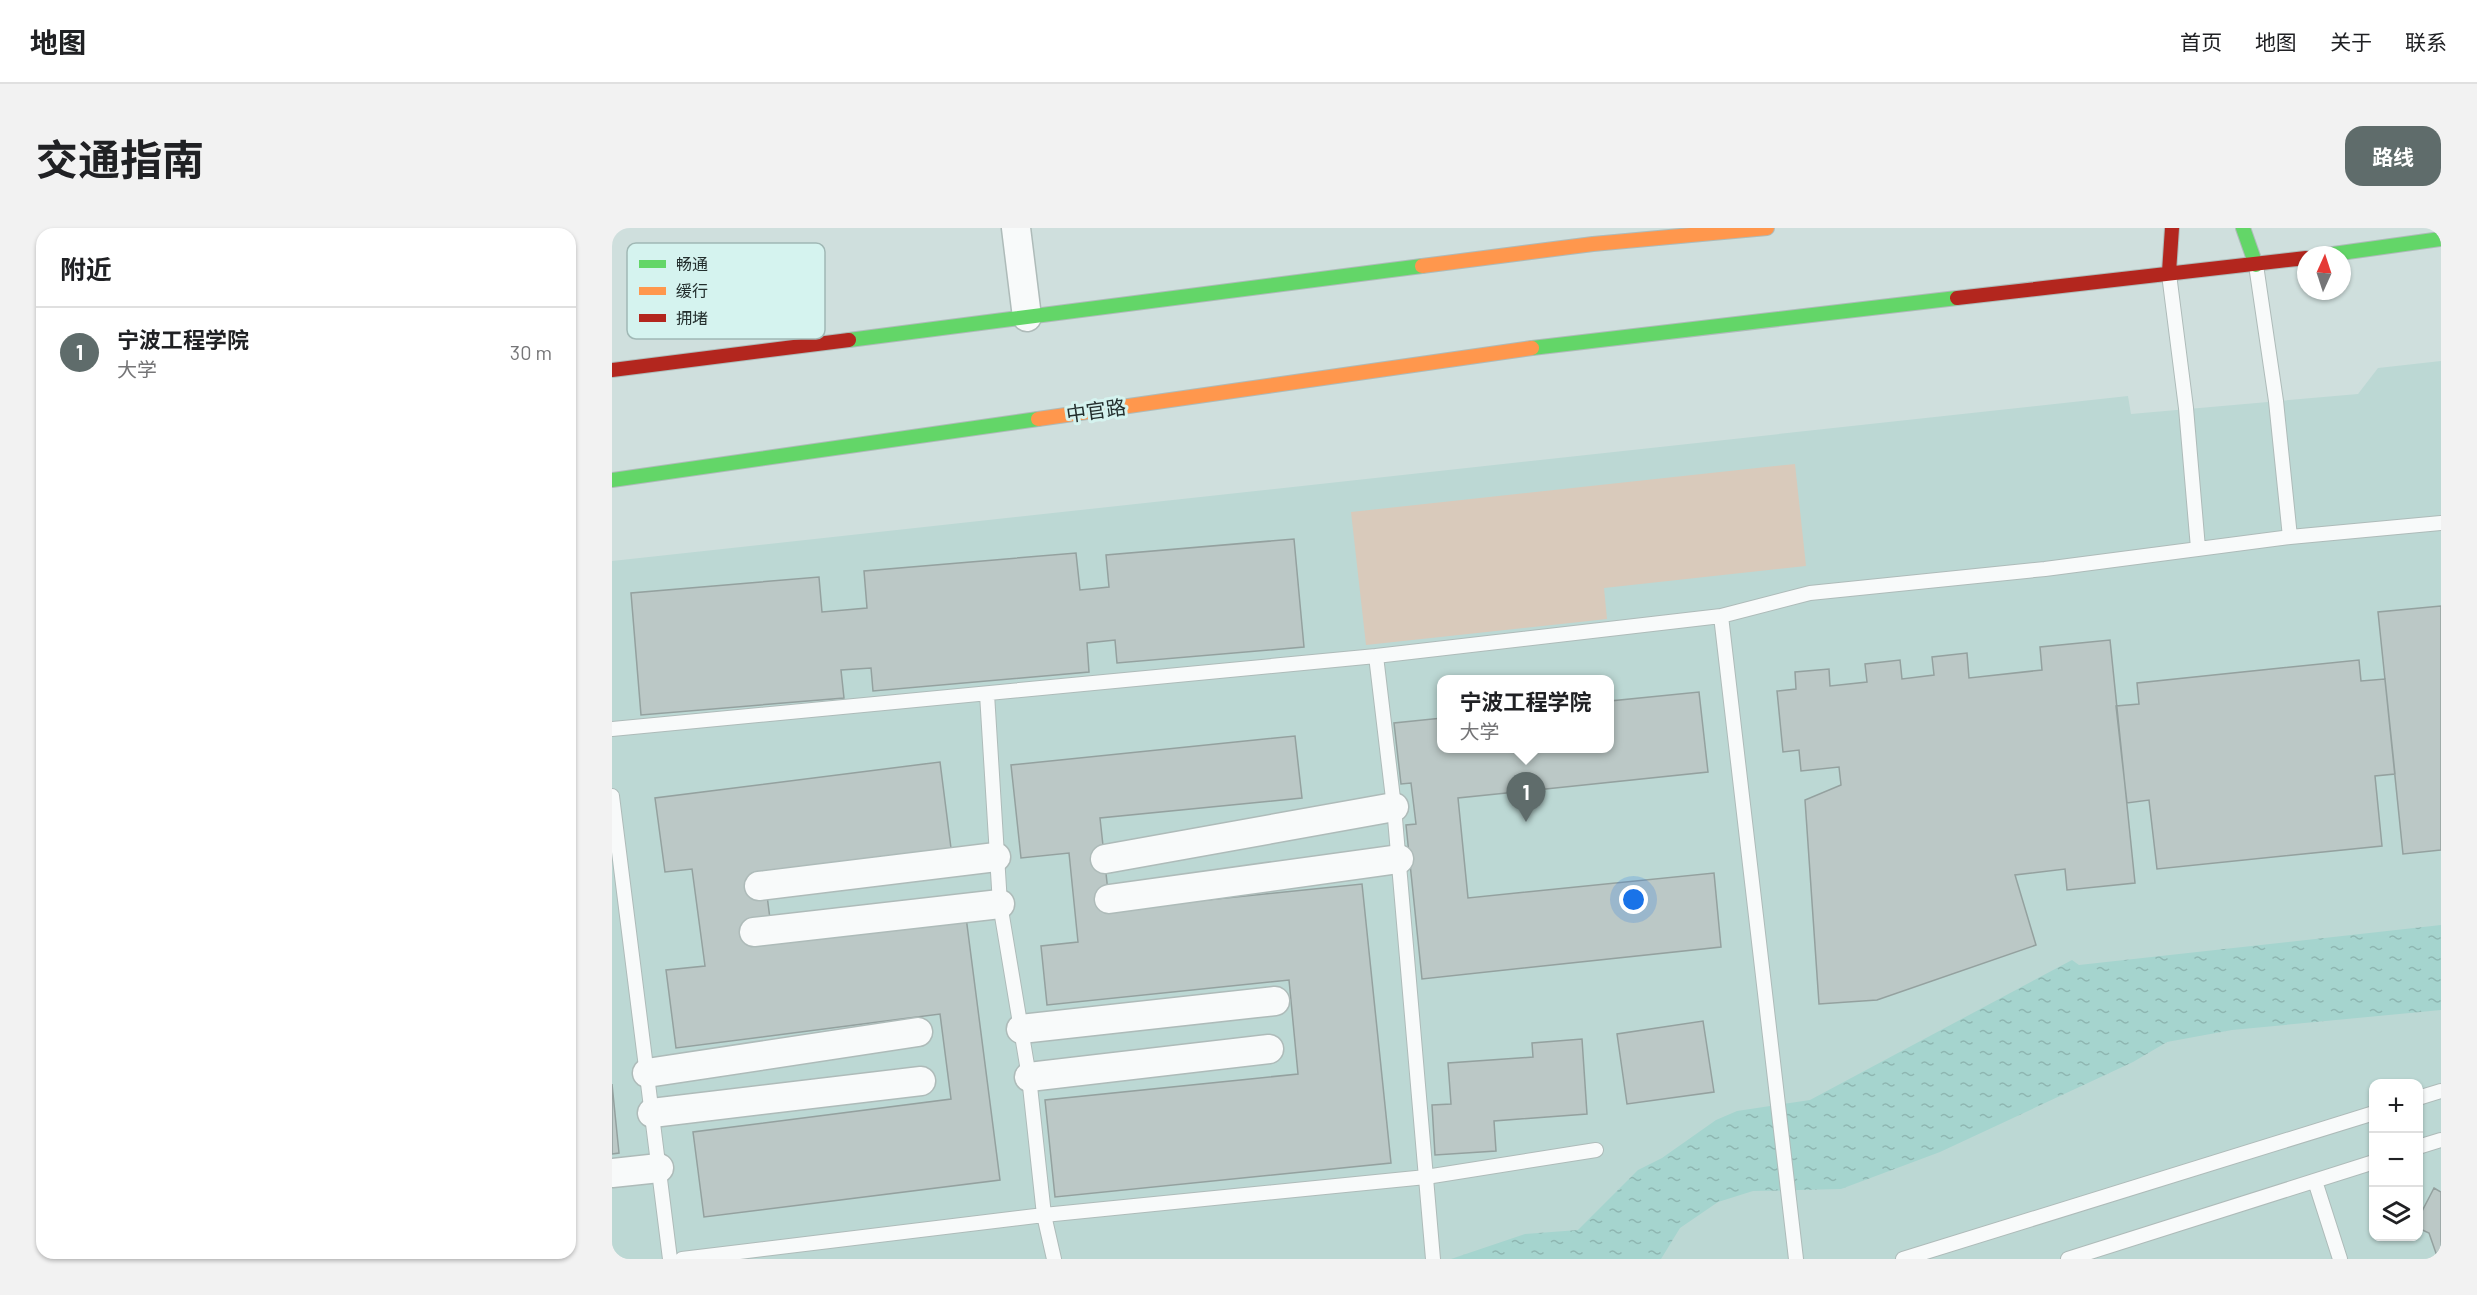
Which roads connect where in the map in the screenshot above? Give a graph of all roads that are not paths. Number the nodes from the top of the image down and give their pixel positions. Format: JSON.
{"nodes":[{"id":1,"x":1016,"y":228,"type":"edge"},
{"id":2,"x":1767,"y":228,"type":"edge"},
{"id":3,"x":2172,"y":228,"type":"edge"},
{"id":4,"x":2243,"y":228,"type":"edge"},
{"id":5,"x":2441,"y":239,"type":"edge"},
{"id":6,"x":2351,"y":252,"type":"edge"},
{"id":7,"x":2297,"y":259,"type":"edge"},
{"id":8,"x":2256,"y":265,"type":"junction"},
{"id":9,"x":2169,"y":272,"type":"junction"},
{"id":10,"x":1027,"y":317,"type":"junction"},
{"id":11,"x":612,"y":370,"type":"edge"},
{"id":12,"x":612,"y":480,"type":"edge"},
{"id":13,"x":2441,"y":523,"type":"edge"},
{"id":14,"x":2290,"y":537,"type":"junction"},
{"id":15,"x":2198,"y":548,"type":"junction"},
{"id":16,"x":1721,"y":616,"type":"junction"},
{"id":17,"x":1376,"y":656,"type":"junction"},
{"id":18,"x":987,"y":694,"type":"junction"},
{"id":19,"x":612,"y":729,"type":"edge"},
{"id":20,"x":612,"y":796,"type":"edge"},
{"id":21,"x":1394,"y":807,"type":"junction"},
{"id":22,"x":996,"y":857,"type":"junction"},
{"id":23,"x":1105,"y":859,"type":"dead end"},
{"id":24,"x":1399,"y":859,"type":"junction"},
{"id":25,"x":759,"y":886,"type":"dead end"},
{"id":26,"x":1109,"y":899,"type":"dead end"},
{"id":27,"x":1000,"y":904,"type":"junction"},
{"id":28,"x":754,"y":932,"type":"dead end"},
{"id":29,"x":1275,"y":1001,"type":"dead end"},
{"id":30,"x":1021,"y":1029,"type":"junction"},
{"id":31,"x":918,"y":1032,"type":"dead end"},
{"id":32,"x":1269,"y":1049,"type":"dead end"},
{"id":33,"x":647,"y":1073,"type":"junction"},
{"id":34,"x":1029,"y":1077,"type":"junction"},
{"id":35,"x":921,"y":1081,"type":"dead end"},
{"id":36,"x":2441,"y":1091,"type":"edge"},
{"id":37,"x":2423,"y":1096,"type":"edge"},
{"id":38,"x":652,"y":1113,"type":"junction"},
{"id":39,"x":2369,"y":1114,"type":"edge"},
{"id":40,"x":2441,"y":1140,"type":"edge"},
{"id":41,"x":2423,"y":1145,"type":"edge"},
{"id":42,"x":1596,"y":1150,"type":"dead end"},
{"id":43,"x":2369,"y":1163,"type":"edge"},
{"id":44,"x":659,"y":1168,"type":"junction"},
{"id":45,"x":612,"y":1173,"type":"edge"},
{"id":46,"x":1426,"y":1177,"type":"junction"},
{"id":47,"x":2315,"y":1181,"type":"junction"},
{"id":48,"x":1044,"y":1215,"type":"junction"},
{"id":49,"x":670,"y":1259,"type":"edge"},
{"id":50,"x":682,"y":1259,"type":"edge"},
{"id":51,"x":1054,"y":1259,"type":"edge"},
{"id":52,"x":1433,"y":1259,"type":"edge"},
{"id":53,"x":1796,"y":1259,"type":"edge"},
{"id":54,"x":1903,"y":1259,"type":"edge"},
{"id":55,"x":2068,"y":1259,"type":"edge"},
{"id":56,"x":2340,"y":1259,"type":"edge"}],
"edges":[{"from":1,"to":10,"type":"street"},
{"from":2,"to":10,"type":"main road"},
{"from":3,"to":9,"type":"main road"},
{"from":4,"to":8,"type":"main road"},
{"from":5,"to":6,"type":"main road"},
{"from":7,"to":8,"type":"main road","name":"中官路"},
{"from":8,"to":9,"type":"main road","name":"中官路"},
{"from":8,"to":14,"type":"lane"},
{"from":9,"to":12,"type":"main road","name":"中官路"},
{"from":9,"to":15,"type":"lane"},
{"from":10,"to":11,"type":"main road"},
{"from":13,"to":14,"type":"lane"},
{"from":14,"to":15,"type":"lane"},
{"from":15,"to":16,"type":"lane"},
{"from":16,"to":17,"type":"lane"},
{"from":16,"to":53,"type":"lane"},
{"from":17,"to":18,"type":"lane"},
{"from":17,"to":21,"type":"lane"},
{"from":18,"to":19,"type":"lane"},
{"from":18,"to":22,"type":"lane"},
{"from":20,"to":33,"type":"lane"},
{"from":21,"to":23,"type":"street"},
{"from":21,"to":24,"type":"lane"},
{"from":22,"to":25,"type":"street"},
{"from":22,"to":27,"type":"lane"},
{"from":24,"to":26,"type":"street"},
{"from":24,"to":46,"type":"lane"},
{"from":27,"to":28,"type":"street"},
{"from":27,"to":30,"type":"lane"},
{"from":29,"to":30,"type":"street"},
{"from":30,"to":34,"type":"lane"},
{"from":31,"to":33,"type":"street"},
{"from":32,"to":34,"type":"street"},
{"from":33,"to":38,"type":"lane"},
{"from":34,"to":48,"type":"lane"},
{"from":35,"to":38,"type":"street"},
{"from":36,"to":37,"type":"lane"},
{"from":38,"to":44,"type":"lane"},
{"from":39,"to":54,"type":"lane"},
{"from":40,"to":41,"type":"lane"},
{"from":42,"to":46,"type":"lane"},
{"from":43,"to":47,"type":"lane"},
{"from":44,"to":45,"type":"street"},
{"from":44,"to":49,"type":"lane"},
{"from":46,"to":48,"type":"lane"},
{"from":46,"to":52,"type":"lane"},
{"from":47,"to":55,"type":"lane"},
{"from":47,"to":56,"type":"lane"},
{"from":48,"to":50,"type":"lane"},
{"from":48,"to":51,"type":"lane"}]}
